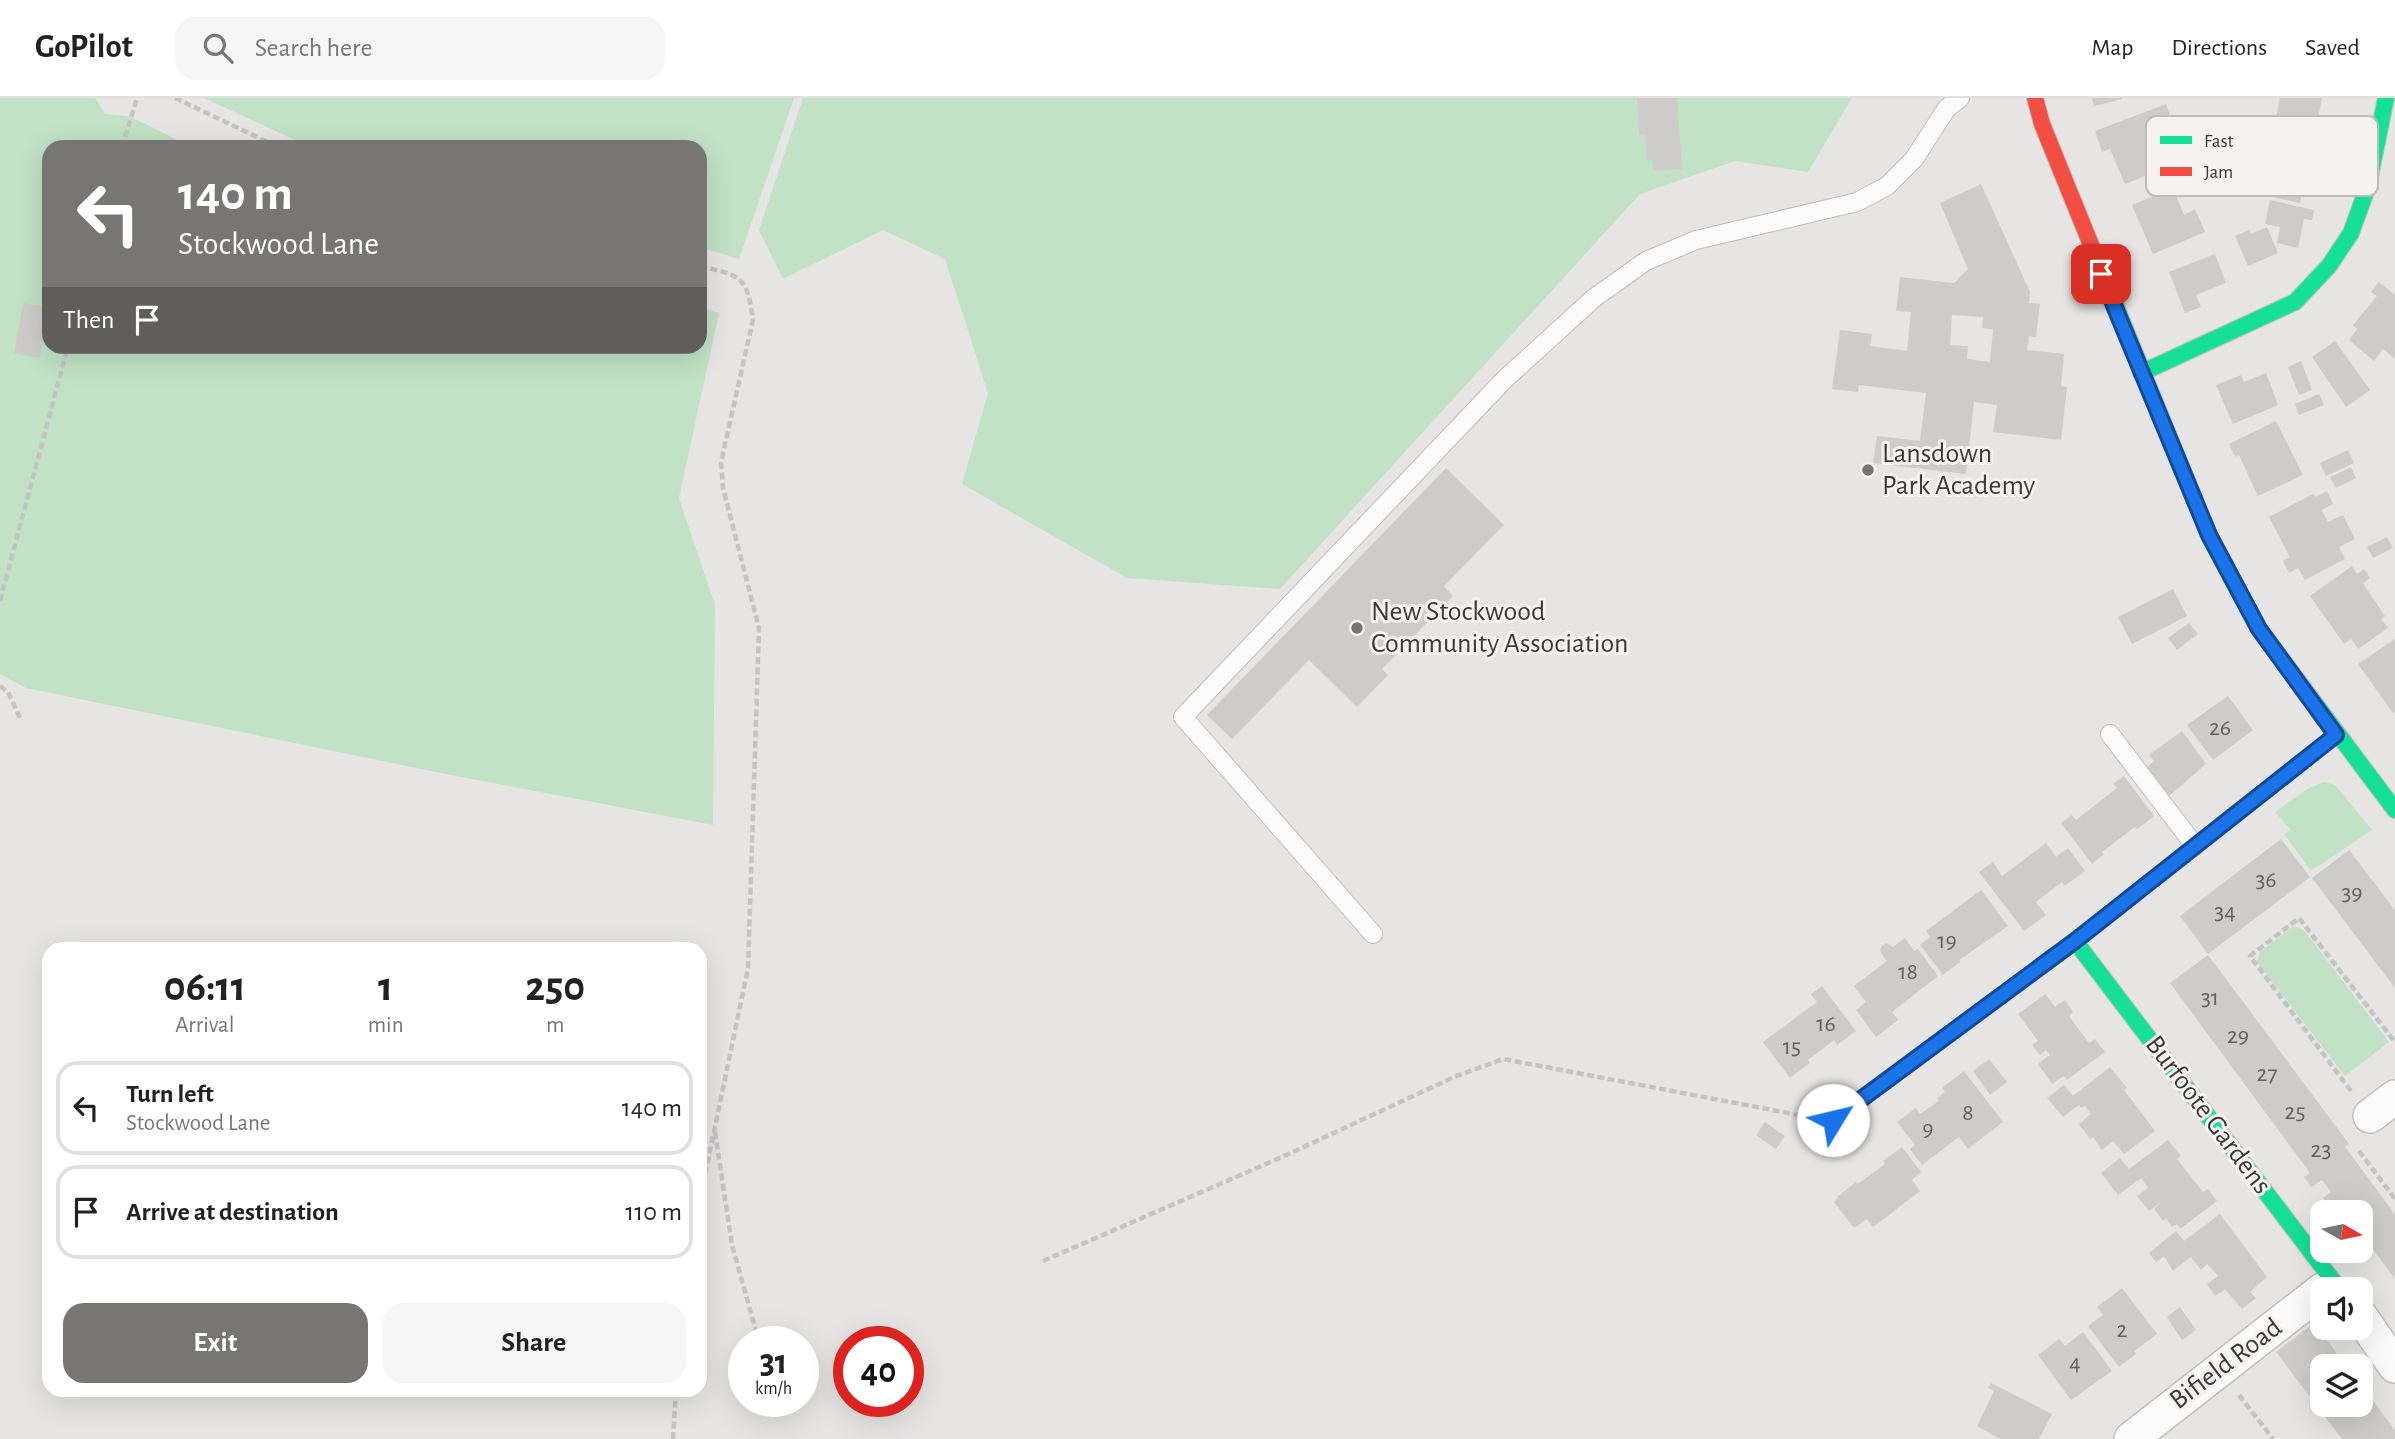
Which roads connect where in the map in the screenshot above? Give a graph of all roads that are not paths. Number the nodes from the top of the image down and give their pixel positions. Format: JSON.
{"nodes":[{"id":1,"x":1960,"y":98,"type":"edge"},
{"id":2,"x":2035,"y":98,"type":"edge"},
{"id":3,"x":2386,"y":98,"type":"edge"},
{"id":4,"x":2378,"y":137,"type":"edge"},
{"id":5,"x":2364,"y":196,"type":"edge"},
{"id":6,"x":2141,"y":373,"type":"junction"},
{"id":7,"x":2110,"y":734,"type":"dead end"},
{"id":8,"x":2336,"y":735,"type":"junction"},
{"id":9,"x":2395,"y":810,"type":"edge"},
{"id":10,"x":2195,"y":846,"type":"junction"},
{"id":11,"x":1373,"y":934,"type":"dead end"},
{"id":12,"x":2075,"y":941,"type":"junction"},
{"id":13,"x":1833,"y":1120,"type":"road end"},
{"id":14,"x":2322,"y":1277,"type":"edge"},
{"id":15,"x":2310,"y":1303,"type":"edge"},
{"id":16,"x":2373,"y":1334,"type":"edge"},
{"id":17,"x":2395,"y":1366,"type":"edge"},
{"id":18,"x":2131,"y":1439,"type":"edge"}],
"edges":[{"from":1,"to":11,"type":"lane"},
{"from":2,"to":6,"type":"street"},
{"from":3,"to":4,"type":"street"},
{"from":5,"to":6,"type":"street"},
{"from":6,"to":8,"type":"street"},
{"from":7,"to":10,"type":"lane"},
{"from":8,"to":9,"type":"street"},
{"from":8,"to":10,"type":"street"},
{"from":10,"to":12,"type":"street"},
{"from":12,"to":13,"type":"street"},
{"from":12,"to":14,"type":"street","name":"Burfoote Gardens"},
{"from":15,"to":18,"type":"street","name":"Bifield Road"},
{"from":16,"to":17,"type":"street"}]}
